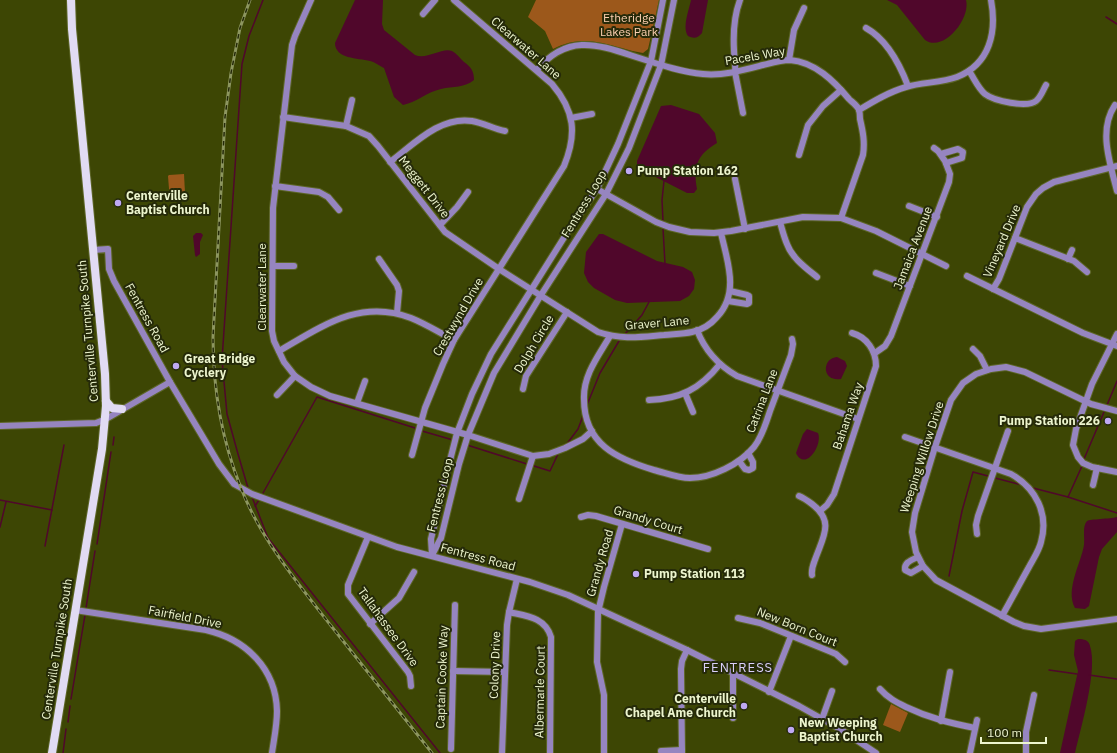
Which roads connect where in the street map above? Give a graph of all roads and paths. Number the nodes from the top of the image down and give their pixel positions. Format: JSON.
{"nodes":[{"id":1,"x":71,"y":0,"type":"edge"},
{"id":2,"x":311,"y":0,"type":"edge"},
{"id":3,"x":435,"y":0,"type":"edge"},
{"id":4,"x":454,"y":0,"type":"edge"},
{"id":5,"x":663,"y":0,"type":"edge"},
{"id":6,"x":674,"y":0,"type":"edge"},
{"id":7,"x":740,"y":0,"type":"edge"},
{"id":8,"x":991,"y":0,"type":"edge"},
{"id":9,"x":804,"y":8,"type":"dead end"},
{"id":10,"x":423,"y":14,"type":"dead end"},
{"id":11,"x":866,"y":28,"type":"dead end"},
{"id":12,"x":789,"y":60,"type":"junction"},
{"id":13,"x":651,"y":62,"type":"junction"},
{"id":14,"x":661,"y":65,"type":"junction"},
{"id":15,"x":537,"y":70,"type":"junction"},
{"id":16,"x":969,"y":71,"type":"junction"},
{"id":17,"x":734,"y":72,"type":"junction"},
{"id":18,"x":1046,"y":85,"type":"dead end"},
{"id":19,"x":908,"y":86,"type":"junction"},
{"id":20,"x":841,"y":90,"type":"junction"},
{"id":21,"x":352,"y":100,"type":"dead end"},
{"id":22,"x":1115,"y":105,"type":"dead end"},
{"id":23,"x":859,"y":110,"type":"junction"},
{"id":24,"x":743,"y":113,"type":"dead end"},
{"id":25,"x":592,"y":114,"type":"dead end"},
{"id":26,"x":283,"y":117,"type":"junction"},
{"id":27,"x":572,"y":118,"type":"junction"},
{"id":28,"x":346,"y":126,"type":"junction"},
{"id":29,"x":505,"y":131,"type":"dead end"},
{"id":30,"x":934,"y":148,"type":"dead end"},
{"id":31,"x":941,"y":154,"type":"junction"},
{"id":32,"x":799,"y":156,"type":"dead end"},
{"id":33,"x":390,"y":162,"type":"junction"},
{"id":34,"x":946,"y":163,"type":"junction"},
{"id":35,"x":1114,"y":167,"type":"edge"},
{"id":36,"x":735,"y":179,"type":"dead end"},
{"id":37,"x":275,"y":186,"type":"junction"},
{"id":38,"x":596,"y":189,"type":"junction"},
{"id":39,"x":1117,"y":191,"type":"edge"},
{"id":40,"x":468,"y":192,"type":"dead end"},
{"id":41,"x":606,"y":194,"type":"junction"},
{"id":42,"x":909,"y":206,"type":"dead end"},
{"id":43,"x":340,"y":210,"type":"dead end"},
{"id":44,"x":937,"y":217,"type":"junction"},
{"id":45,"x":841,"y":218,"type":"junction"},
{"id":46,"x":780,"y":222,"type":"junction"},
{"id":47,"x":440,"y":225,"type":"junction"},
{"id":48,"x":745,"y":229,"type":"junction"},
{"id":49,"x":721,"y":233,"type":"junction"},
{"id":50,"x":1015,"y":238,"type":"junction"},
{"id":51,"x":93,"y":250,"type":"junction"},
{"id":52,"x":1072,"y":250,"type":"dead end"},
{"id":53,"x":921,"y":253,"type":"junction"},
{"id":54,"x":379,"y":259,"type":"dead end"},
{"id":55,"x":1068,"y":259,"type":"junction"},
{"id":56,"x":273,"y":266,"type":"junction"},
{"id":57,"x":294,"y":266,"type":"dead end"},
{"id":58,"x":946,"y":266,"type":"dead end"},
{"id":59,"x":499,"y":269,"type":"junction"},
{"id":60,"x":1087,"y":272,"type":"dead end"},
{"id":61,"x":876,"y":273,"type":"dead end"},
{"id":62,"x":967,"y":276,"type":"dead end"},
{"id":63,"x":817,"y":277,"type":"dead end"},
{"id":64,"x":910,"y":286,"type":"junction"},
{"id":65,"x":532,"y":289,"type":"junction"},
{"id":66,"x":993,"y":289,"type":"junction"},
{"id":67,"x":730,"y":291,"type":"junction"},
{"id":68,"x":541,"y":295,"type":"junction"},
{"id":69,"x":728,"y":300,"type":"junction"},
{"id":70,"x":567,"y":312,"type":"junction"},
{"id":71,"x":396,"y":313,"type":"junction"},
{"id":72,"x":697,"y":330,"type":"junction"},
{"id":73,"x":852,"y":333,"type":"dead end"},
{"id":74,"x":1117,"y":334,"type":"edge"},
{"id":75,"x":610,"y":336,"type":"junction"},
{"id":76,"x":792,"y":339,"type":"dead end"},
{"id":77,"x":454,"y":340,"type":"junction"},
{"id":78,"x":1115,"y":345,"type":"edge"},
{"id":79,"x":973,"y":349,"type":"dead end"},
{"id":80,"x":279,"y":351,"type":"junction"},
{"id":81,"x":874,"y":353,"type":"junction"},
{"id":82,"x":720,"y":364,"type":"junction"},
{"id":83,"x":987,"y":370,"type":"junction"},
{"id":84,"x":296,"y":376,"type":"junction"},
{"id":85,"x":364,"y":381,"type":"dead end"},
{"id":86,"x":170,"y":382,"type":"junction"},
{"id":87,"x":523,"y":389,"type":"dead end"},
{"id":88,"x":778,"y":391,"type":"junction"},
{"id":89,"x":685,"y":393,"type":"junction"},
{"id":90,"x":277,"y":395,"type":"dead end"},
{"id":91,"x":649,"y":400,"type":"dead end"},
{"id":92,"x":106,"y":401,"type":"junction"},
{"id":93,"x":1086,"y":402,"type":"junction"},
{"id":94,"x":357,"y":403,"type":"junction"},
{"id":95,"x":122,"y":409,"type":"junction"},
{"id":96,"x":1117,"y":411,"type":"edge"},
{"id":97,"x":693,"y":412,"type":"dead end"},
{"id":98,"x":106,"y":419,"type":"junction"},
{"id":99,"x":858,"y":419,"type":"junction"},
{"id":100,"x":421,"y":422,"type":"junction"},
{"id":101,"x":0,"y":426,"type":"edge"},
{"id":102,"x":1008,"y":431,"type":"dead end"},
{"id":103,"x":592,"y":432,"type":"junction"},
{"id":104,"x":458,"y":433,"type":"junction"},
{"id":105,"x":468,"y":435,"type":"junction"},
{"id":106,"x":904,"y":436,"type":"dead end"},
{"id":107,"x":935,"y":447,"type":"junction"},
{"id":108,"x":748,"y":453,"type":"junction"},
{"id":109,"x":412,"y":455,"type":"dead end"},
{"id":110,"x":534,"y":456,"type":"junction"},
{"id":111,"x":739,"y":461,"type":"junction"},
{"id":112,"x":995,"y":468,"type":"junction"},
{"id":113,"x":1096,"y":468,"type":"junction"},
{"id":114,"x":1117,"y":472,"type":"edge"},
{"id":115,"x":1093,"y":485,"type":"dead end"},
{"id":116,"x":798,"y":496,"type":"dead end"},
{"id":117,"x":519,"y":498,"type":"dead end"},
{"id":118,"x":820,"y":511,"type":"junction"},
{"id":119,"x":581,"y":517,"type":"dead end"},
{"id":120,"x":622,"y":524,"type":"junction"},
{"id":121,"x":977,"y":534,"type":"dead end"},
{"id":122,"x":368,"y":537,"type":"junction"},
{"id":123,"x":708,"y":549,"type":"dead end"},
{"id":124,"x":432,"y":555,"type":"junction"},
{"id":125,"x":918,"y":556,"type":"junction"},
{"id":126,"x":923,"y":566,"type":"junction"},
{"id":127,"x":414,"y":572,"type":"dead end"},
{"id":128,"x":812,"y":575,"type":"dead end"},
{"id":129,"x":517,"y":579,"type":"junction"},
{"id":130,"x":455,"y":604,"type":"dead end"},
{"id":131,"x":599,"y":608,"type":"junction"},
{"id":132,"x":75,"y":610,"type":"junction"},
{"id":133,"x":509,"y":612,"type":"junction"},
{"id":134,"x":1002,"y":616,"type":"junction"},
{"id":135,"x":738,"y":618,"type":"dead end"},
{"id":136,"x":1117,"y":619,"type":"edge"},
{"id":137,"x":370,"y":624,"type":"junction"},
{"id":138,"x":791,"y":636,"type":"junction"},
{"id":139,"x":687,"y":650,"type":"junction"},
{"id":140,"x":845,"y":662,"type":"dead end"},
{"id":141,"x":453,"y":671,"type":"junction"},
{"id":142,"x":505,"y":672,"type":"junction"},
{"id":143,"x":950,"y":672,"type":"dead end"},
{"id":144,"x":733,"y":673,"type":"junction"},
{"id":145,"x":412,"y":686,"type":"dead end"},
{"id":146,"x":880,"y":689,"type":"dead end"},
{"id":147,"x":832,"y":691,"type":"dead end"},
{"id":148,"x":769,"y":692,"type":"junction"},
{"id":149,"x":1034,"y":695,"type":"dead end"},
{"id":150,"x":733,"y":718,"type":"dead end"},
{"id":151,"x":822,"y":719,"type":"junction"},
{"id":152,"x":977,"y":720,"type":"dead end"},
{"id":153,"x":941,"y":721,"type":"junction"},
{"id":154,"x":975,"y":728,"type":"junction"},
{"id":155,"x":451,"y":750,"type":"dead end"},
{"id":156,"x":661,"y":751,"type":"dead end"},
{"id":157,"x":682,"y":752,"type":"edge"},
{"id":158,"x":52,"y":753,"type":"edge"},
{"id":159,"x":272,"y":753,"type":"edge"},
{"id":160,"x":502,"y":753,"type":"edge"},
{"id":161,"x":550,"y":753,"type":"edge"},
{"id":162,"x":604,"y":753,"type":"edge"},
{"id":163,"x":876,"y":753,"type":"edge"},
{"id":164,"x":970,"y":753,"type":"edge"},
{"id":165,"x":1026,"y":753,"type":"edge"}],
"edges":[{"from":1,"to":51,"type":"main road","name":"Centerville Turnpike South"},
{"from":2,"to":26,"type":"street","name":"Clearwater Lane"},
{"from":3,"to":10,"type":"street"},
{"from":4,"to":15,"type":"street","name":"Clearwater Lane"},
{"from":5,"to":13,"type":"street","name":"Fentress Loop"},
{"from":6,"to":14,"type":"street","name":"Fentress Loop"},
{"from":7,"to":17,"type":"street"},
{"from":8,"to":16,"type":"street"},
{"from":9,"to":12,"type":"street"},
{"from":11,"to":19,"type":"street"},
{"from":12,"to":17,"type":"street","name":"Pacels Way"},
{"from":12,"to":20,"type":"street","name":"Pacels Way"},
{"from":13,"to":14,"type":"street","name":"Pacels Way"},
{"from":13,"to":15,"type":"street","name":"Pacels Way"},
{"from":13,"to":38,"type":"street","name":"Fentress Loop"},
{"from":14,"to":17,"type":"street","name":"Pacels Way"},
{"from":14,"to":41,"type":"street","name":"Fentress Loop"},
{"from":15,"to":27,"type":"street","name":"Clearwater Lane"},
{"from":16,"to":18,"type":"street"},
{"from":16,"to":19,"type":"street"},
{"from":17,"to":24,"type":"street"},
{"from":19,"to":23,"type":"street"},
{"from":20,"to":23,"type":"street","name":"Pacels Way"},
{"from":20,"to":32,"type":"street"},
{"from":21,"to":28,"type":"street"},
{"from":22,"to":35,"type":"street"},
{"from":23,"to":45,"type":"street"},
{"from":25,"to":27,"type":"street"},
{"from":26,"to":28,"type":"street","name":"Meggett Drive"},
{"from":26,"to":37,"type":"street","name":"Clearwater Lane"},
{"from":27,"to":59,"type":"street","name":"Clearwater Lane"},
{"from":28,"to":33,"type":"street","name":"Meggett Drive"},
{"from":29,"to":33,"type":"street"},
{"from":30,"to":31,"type":"street","name":"Jamaica Avenue"},
{"from":31,"to":34,"type":"street","name":"Jamaica Avenue"},
{"from":31,"to":34,"type":"street"},
{"from":33,"to":47,"type":"street","name":"Meggett Drive"},
{"from":34,"to":44,"type":"street","name":"Jamaica Avenue"},
{"from":35,"to":39,"type":"street"},
{"from":35,"to":50,"type":"street","name":"Vineyard Drive"},
{"from":36,"to":48,"type":"street"},
{"from":37,"to":43,"type":"street"},
{"from":37,"to":56,"type":"street","name":"Clearwater Lane"},
{"from":38,"to":41,"type":"street"},
{"from":38,"to":65,"type":"street","name":"Fentress Loop"},
{"from":40,"to":47,"type":"street"},
{"from":41,"to":49,"type":"street"},
{"from":41,"to":68,"type":"street","name":"Fentress Loop"},
{"from":42,"to":44,"type":"street"},
{"from":44,"to":53,"type":"street","name":"Jamaica Avenue"},
{"from":45,"to":46,"type":"street"},
{"from":45,"to":53,"type":"street"},
{"from":46,"to":48,"type":"street"},
{"from":46,"to":63,"type":"street"},
{"from":47,"to":59,"type":"street","name":"Meggett Drive"},
{"from":48,"to":49,"type":"street"},
{"from":49,"to":67,"type":"street","name":"Graver Lane"},
{"from":50,"to":55,"type":"street"},
{"from":50,"to":66,"type":"street","name":"Vineyard Drive"},
{"from":51,"to":86,"type":"street","name":"Fentress Road"},
{"from":51,"to":92,"type":"main road","name":"Centerville Turnpike South"},
{"from":52,"to":55,"type":"street"},
{"from":53,"to":58,"type":"street"},
{"from":53,"to":64,"type":"street","name":"Jamaica Avenue"},
{"from":54,"to":71,"type":"street"},
{"from":55,"to":60,"type":"street"},
{"from":56,"to":57,"type":"street"},
{"from":56,"to":80,"type":"street","name":"Clearwater Lane"},
{"from":59,"to":65,"type":"street","name":"Meggett Drive"},
{"from":59,"to":77,"type":"street","name":"Crestwynd Drive"},
{"from":61,"to":64,"type":"street"},
{"from":62,"to":66,"type":"street"},
{"from":64,"to":81,"type":"street","name":"Jamaica Avenue"},
{"from":65,"to":68,"type":"street","name":"Meggett Drive"},
{"from":65,"to":104,"type":"street","name":"Fentress Loop"},
{"from":66,"to":78,"type":"street"},
{"from":67,"to":69,"type":"street","name":"Graver Lane"},
{"from":67,"to":69,"type":"street"},
{"from":68,"to":70,"type":"street","name":"Graver Lane"},
{"from":68,"to":105,"type":"street","name":"Fentress Loop"},
{"from":69,"to":72,"type":"street","name":"Graver Lane"},
{"from":70,"to":75,"type":"street","name":"Graver Lane"},
{"from":70,"to":87,"type":"street","name":"Dolph Circle"},
{"from":71,"to":77,"type":"street"},
{"from":71,"to":80,"type":"street"},
{"from":72,"to":75,"type":"street","name":"Graver Lane"},
{"from":72,"to":82,"type":"street"},
{"from":73,"to":81,"type":"street"},
{"from":74,"to":78,"type":"street"},
{"from":75,"to":103,"type":"street","name":"Catrina Lane"},
{"from":76,"to":88,"type":"street","name":"Catrina Lane"},
{"from":77,"to":100,"type":"street","name":"Crestwynd Drive"},
{"from":78,"to":93,"type":"street"},
{"from":79,"to":83,"type":"street"},
{"from":80,"to":84,"type":"street","name":"Clearwater Lane"},
{"from":81,"to":99,"type":"street","name":"Bahama Way"},
{"from":82,"to":88,"type":"street"},
{"from":82,"to":89,"type":"street"},
{"from":83,"to":93,"type":"street","name":"Weeping Willow Drive"},
{"from":83,"to":107,"type":"street","name":"Weeping Willow Drive"},
{"from":84,"to":90,"type":"street"},
{"from":84,"to":94,"type":"street","name":"Clearwater Lane"},
{"from":85,"to":94,"type":"street"},
{"from":86,"to":95,"type":"street"},
{"from":86,"to":122,"type":"street","name":"Fentress Road"},
{"from":88,"to":99,"type":"street"},
{"from":88,"to":108,"type":"street","name":"Catrina Lane"},
{"from":89,"to":91,"type":"street"},
{"from":89,"to":97,"type":"street"},
{"from":92,"to":95,"type":"main road"},
{"from":92,"to":98,"type":"main road","name":"Centerville Turnpike South"},
{"from":93,"to":96,"type":"street","name":"Weeping Willow Drive"},
{"from":93,"to":113,"type":"street"},
{"from":94,"to":100,"type":"street","name":"Clearwater Lane"},
{"from":95,"to":98,"type":"street"},
{"from":98,"to":101,"type":"street"},
{"from":98,"to":132,"type":"main road","name":"Centerville Turnpike South"},
{"from":99,"to":118,"type":"street","name":"Bahama Way"},
{"from":100,"to":104,"type":"street","name":"Clearwater Lane"},
{"from":100,"to":109,"type":"street","name":"Crestwynd Drive"},
{"from":102,"to":112,"type":"street"},
{"from":103,"to":110,"type":"street","name":"Clearwater Lane"},
{"from":103,"to":111,"type":"street","name":"Catrina Lane"},
{"from":104,"to":105,"type":"street","name":"Clearwater Lane"},
{"from":104,"to":124,"type":"street","name":"Fentress Loop"},
{"from":105,"to":110,"type":"street","name":"Clearwater Lane"},
{"from":105,"to":124,"type":"street","name":"Fentress Loop"},
{"from":106,"to":107,"type":"street"},
{"from":107,"to":112,"type":"street"},
{"from":107,"to":125,"type":"street","name":"Weeping Willow Drive"},
{"from":108,"to":111,"type":"street","name":"Catrina Lane"},
{"from":108,"to":111,"type":"street"},
{"from":110,"to":117,"type":"street"},
{"from":112,"to":121,"type":"street"},
{"from":112,"to":134,"type":"street"},
{"from":113,"to":114,"type":"street"},
{"from":113,"to":115,"type":"street"},
{"from":116,"to":118,"type":"street"},
{"from":118,"to":128,"type":"street"},
{"from":119,"to":120,"type":"street","name":"Grandy Court"},
{"from":120,"to":123,"type":"street","name":"Grandy Court"},
{"from":120,"to":131,"type":"street","name":"Grandy Road"},
{"from":122,"to":124,"type":"street","name":"Fentress Road"},
{"from":122,"to":137,"type":"street","name":"Tallahassee Drive"},
{"from":124,"to":129,"type":"street","name":"Fentress Road"},
{"from":125,"to":126,"type":"street","name":"Weeping Willow Drive"},
{"from":125,"to":126,"type":"street"},
{"from":126,"to":134,"type":"street","name":"Weeping Willow Drive"},
{"from":127,"to":137,"type":"street"},
{"from":129,"to":131,"type":"street","name":"Fentress Road"},
{"from":129,"to":133,"type":"street","name":"Colony Drive"},
{"from":130,"to":141,"type":"street","name":"Captain Cooke Way"},
{"from":131,"to":139,"type":"street","name":"Fentress Road"},
{"from":131,"to":162,"type":"street","name":"Grandy Road"},
{"from":132,"to":158,"type":"main road","name":"Centerville Turnpike South"},
{"from":132,"to":159,"type":"street","name":"Fairfield Drive"},
{"from":133,"to":142,"type":"street","name":"Colony Drive"},
{"from":133,"to":161,"type":"street","name":"Albermarle Court"},
{"from":134,"to":136,"type":"street","name":"Weeping Willow Drive"},
{"from":135,"to":138,"type":"street","name":"New Born Court"},
{"from":137,"to":145,"type":"street","name":"Tallahassee Drive"},
{"from":138,"to":140,"type":"street","name":"New Born Court"},
{"from":138,"to":148,"type":"street"},
{"from":139,"to":144,"type":"street","name":"Fentress Road"},
{"from":139,"to":157,"type":"street"},
{"from":141,"to":142,"type":"street"},
{"from":141,"to":155,"type":"street","name":"Captain Cooke Way"},
{"from":142,"to":160,"type":"street","name":"Colony Drive"},
{"from":143,"to":153,"type":"street"},
{"from":144,"to":148,"type":"street","name":"Fentress Road"},
{"from":144,"to":150,"type":"street"},
{"from":146,"to":153,"type":"street"},
{"from":147,"to":151,"type":"street"},
{"from":148,"to":151,"type":"street","name":"Fentress Road"},
{"from":149,"to":165,"type":"street"},
{"from":151,"to":163,"type":"street","name":"Fentress Road"},
{"from":152,"to":154,"type":"street"},
{"from":153,"to":154,"type":"street"},
{"from":154,"to":164,"type":"street"},
{"from":156,"to":157,"type":"street"}]}
